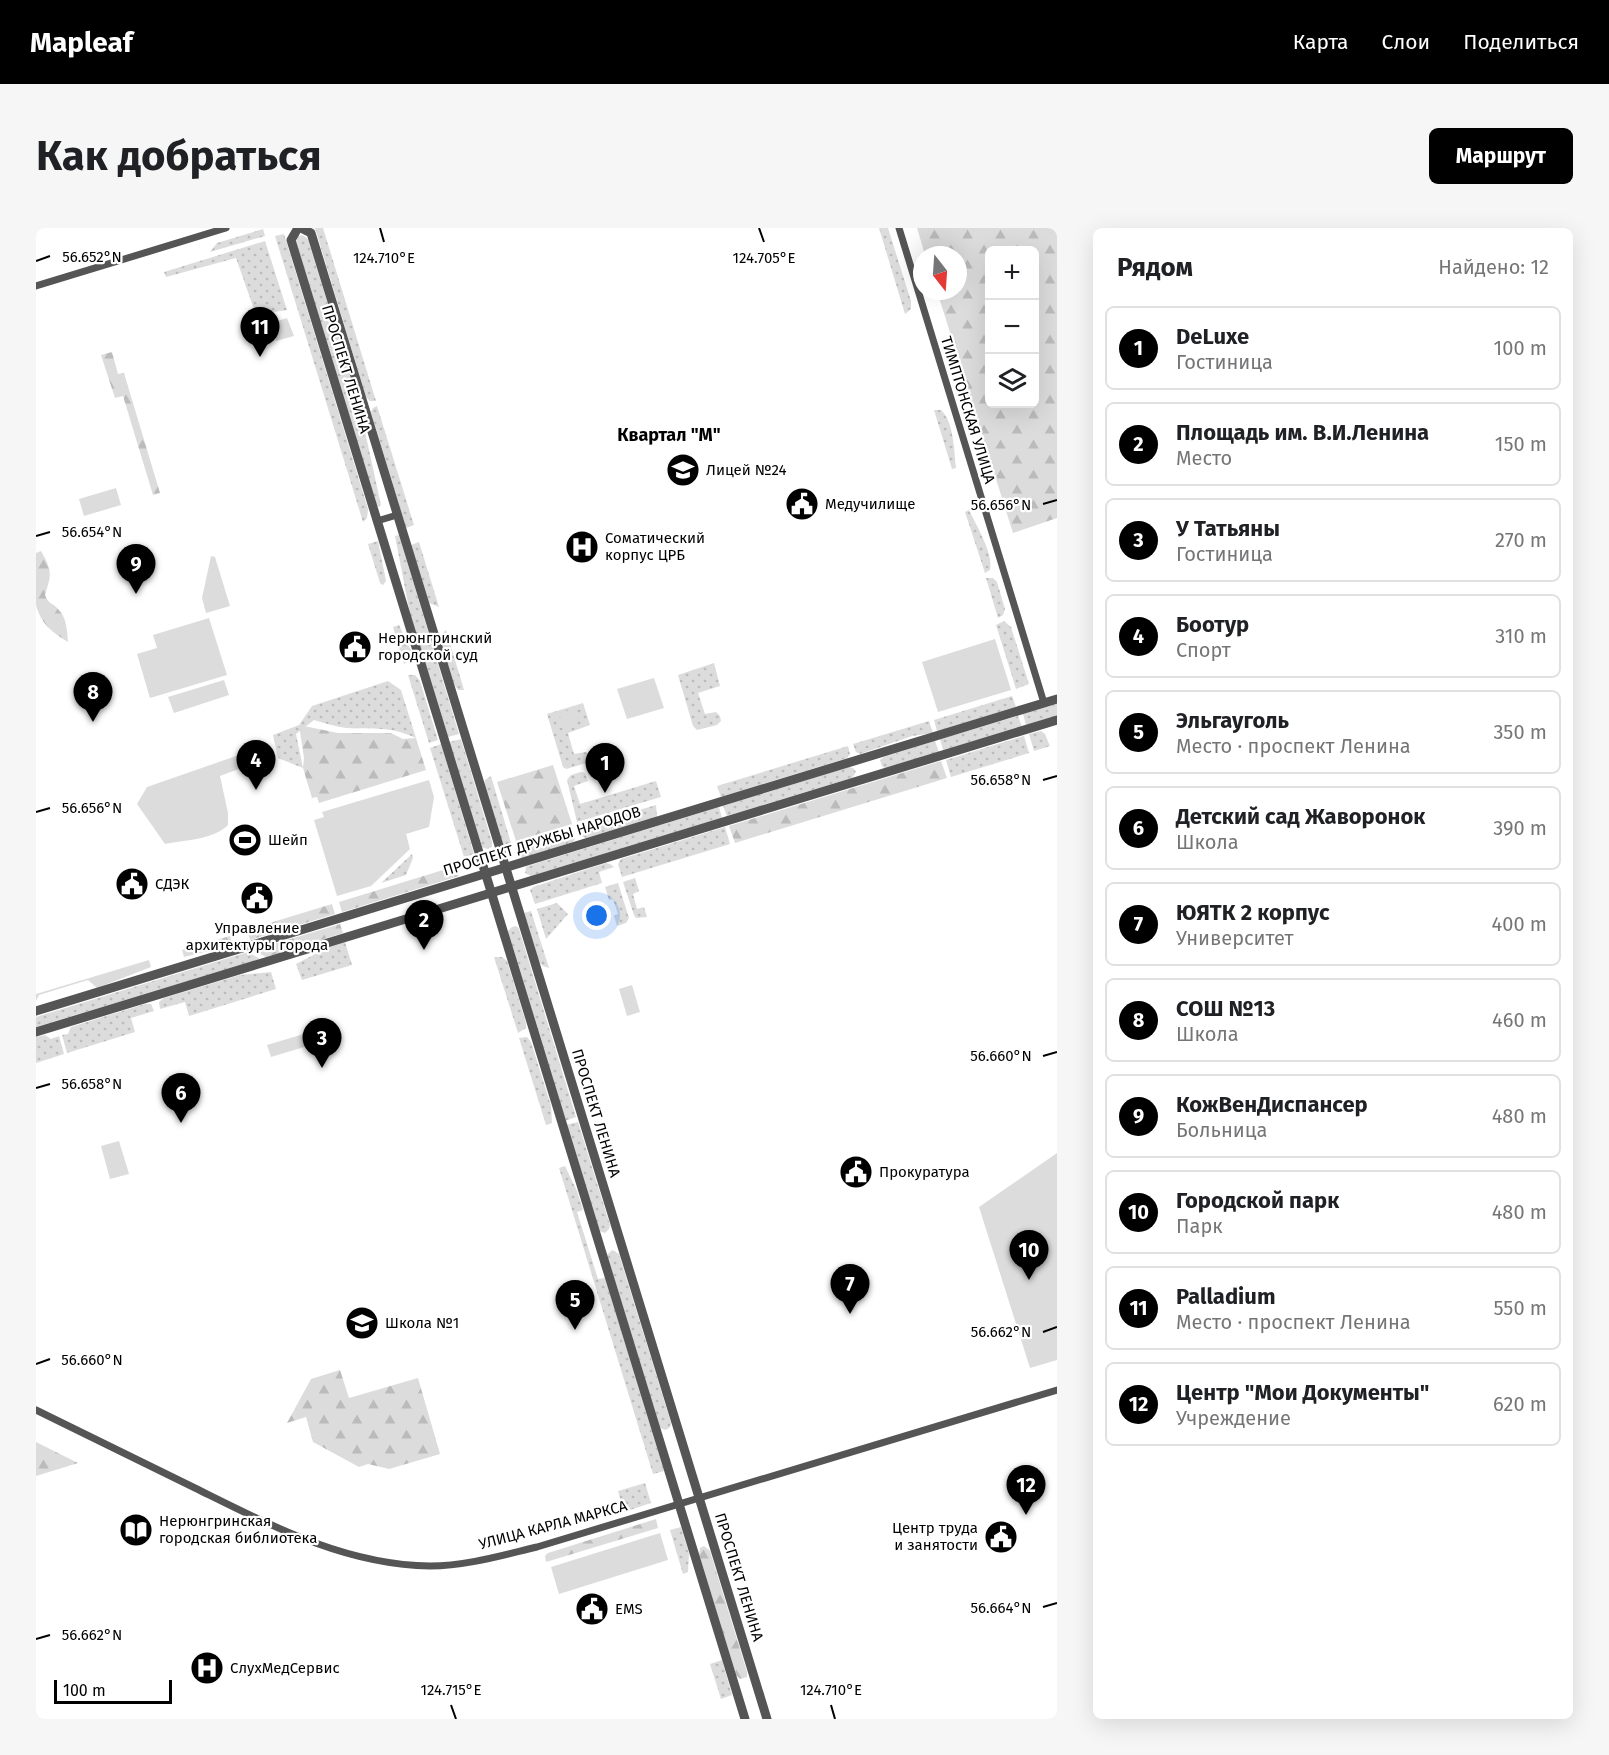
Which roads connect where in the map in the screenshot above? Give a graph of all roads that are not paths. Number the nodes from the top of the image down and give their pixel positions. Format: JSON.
{"nodes":[{"id":1,"x":226,"y":228,"type":"edge"},
{"id":2,"x":299,"y":228,"type":"edge"},
{"id":3,"x":899,"y":228,"type":"edge"},
{"id":4,"x":36,"y":286,"type":"edge"},
{"id":5,"x":397,"y":515,"type":"junction"},
{"id":6,"x":377,"y":521,"type":"junction"},
{"id":7,"x":1057,"y":699,"type":"edge"},
{"id":8,"x":1044,"y":703,"type":"junction"},
{"id":9,"x":1057,"y":720,"type":"edge"},
{"id":10,"x":505,"y":868,"type":"junction"},
{"id":11,"x":484,"y":874,"type":"junction"},
{"id":12,"x":511,"y":887,"type":"junction"},
{"id":13,"x":490,"y":893,"type":"junction"},
{"id":14,"x":36,"y":1011,"type":"edge"},
{"id":15,"x":36,"y":1032,"type":"edge"},
{"id":16,"x":1057,"y":1390,"type":"edge"},
{"id":17,"x":36,"y":1410,"type":"edge"},
{"id":18,"x":699,"y":1497,"type":"junction"},
{"id":19,"x":679,"y":1503,"type":"junction"},
{"id":20,"x":745,"y":1719,"type":"edge"},
{"id":21,"x":767,"y":1719,"type":"edge"}],
"edges":[{"from":1,"to":4,"type":"street"},
{"from":2,"to":5,"type":"street","name":"ПРОСПЕКТ ЛЕНИНА"},
{"from":2,"to":6,"type":"street","name":"ПРОСПЕКТ ЛЕНИНА"},
{"from":3,"to":8,"type":"street","name":"ТИМПТОНСКАЯ УЛИЦА"},
{"from":5,"to":6,"type":"street"},
{"from":5,"to":10,"type":"street","name":"ПРОСПЕКТ ЛЕНИНА"},
{"from":6,"to":11,"type":"street","name":"ПРОСПЕКТ ЛЕНИНА"},
{"from":7,"to":8,"type":"street","name":"ПРОСПЕКТ ДРУЖБЫ НАРОДОВ"},
{"from":8,"to":10,"type":"street","name":"ПРОСПЕКТ ДРУЖБЫ НАРОДОВ"},
{"from":9,"to":12,"type":"street"},
{"from":10,"to":11,"type":"street","name":"ПРОСПЕКТ ДРУЖБЫ НАРОДОВ"},
{"from":10,"to":12,"type":"street","name":"ПРОСПЕКТ ЛЕНИНА"},
{"from":11,"to":13,"type":"street","name":"ПРОСПЕКТ ЛЕНИНА"},
{"from":11,"to":14,"type":"street","name":"ПРОСПЕКТ ДРУЖБЫ НАРОДОВ"},
{"from":12,"to":13,"type":"street"},
{"from":12,"to":18,"type":"street","name":"ПРОСПЕКТ ЛЕНИНА"},
{"from":13,"to":15,"type":"street"},
{"from":13,"to":19,"type":"street","name":"ПРОСПЕКТ ЛЕНИНА"},
{"from":16,"to":18,"type":"street","name":"УЛИЦА КАРЛА МАРКСА"},
{"from":17,"to":19,"type":"street","name":"УЛИЦА КАРЛА МАРКСА"},
{"from":18,"to":19,"type":"street","name":"УЛИЦА КАРЛА МАРКСА"},
{"from":18,"to":21,"type":"street","name":"ПРОСПЕКТ ЛЕНИНА"},
{"from":19,"to":20,"type":"street","name":"ПРОСПЕКТ ЛЕНИНА"}]}
